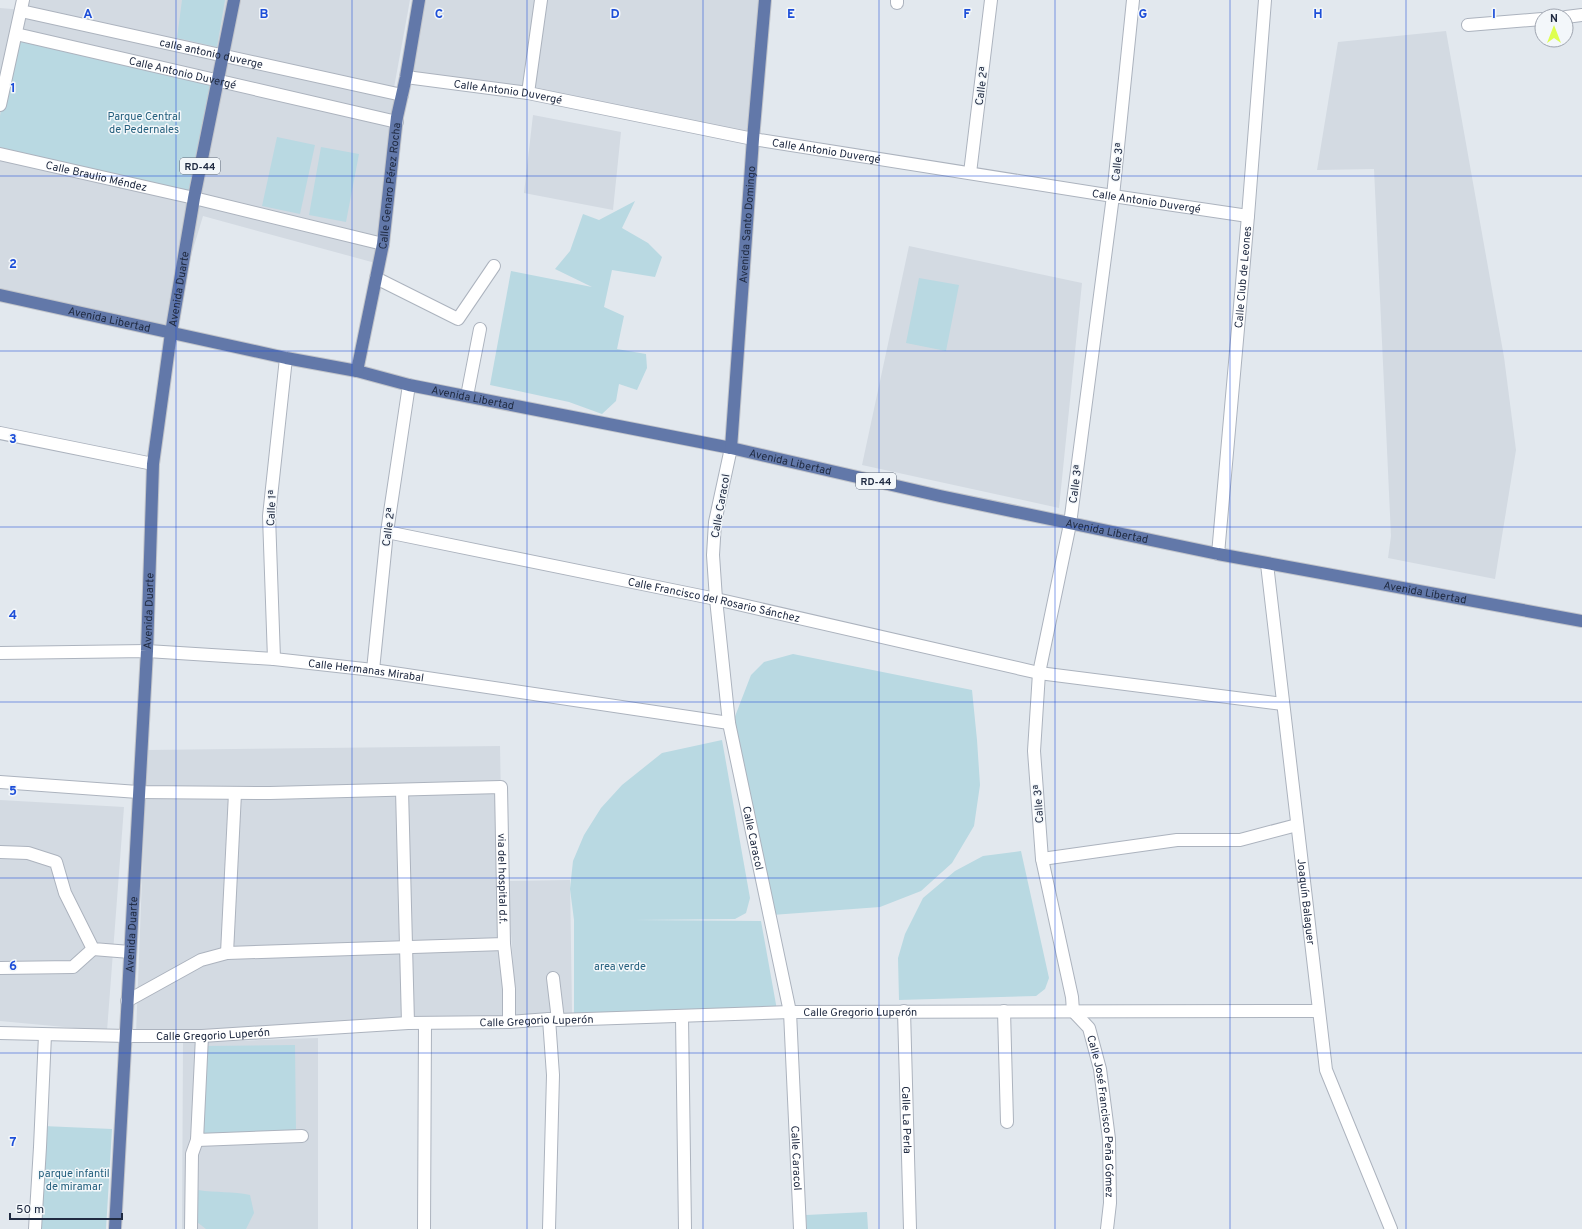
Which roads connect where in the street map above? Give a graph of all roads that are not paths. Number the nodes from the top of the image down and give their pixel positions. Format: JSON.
{"nodes":[{"id":1,"x":234,"y":0,"type":"edge"},
{"id":2,"x":419,"y":0,"type":"edge"},
{"id":3,"x":541,"y":0,"type":"edge"},
{"id":4,"x":765,"y":0,"type":"edge"},
{"id":5,"x":991,"y":0,"type":"edge"},
{"id":6,"x":1133,"y":0,"type":"edge"},
{"id":7,"x":1265,"y":0,"type":"edge"},
{"id":8,"x":22,"y":5,"type":"edge"},
{"id":9,"x":1534,"y":20,"type":"edge"},
{"id":10,"x":1468,"y":25,"type":"dead end"},
{"id":11,"x":16,"y":34,"type":"junction"},
{"id":12,"x":222,"y":55,"type":"junction"},
{"id":13,"x":406,"y":77,"type":"junction"},
{"id":14,"x":217,"y":80,"type":"junction"},
{"id":15,"x":528,"y":93,"type":"junction"},
{"id":16,"x":402,"y":95,"type":"junction"},
{"id":17,"x":0,"y":105,"type":"edge"},
{"id":18,"x":397,"y":122,"type":"junction"},
{"id":19,"x":753,"y":139,"type":"junction"},
{"id":20,"x":0,"y":154,"type":"edge"},
{"id":21,"x":970,"y":173,"type":"junction"},
{"id":22,"x":1113,"y":196,"type":"junction"},
{"id":23,"x":194,"y":198,"type":"junction"},
{"id":24,"x":1248,"y":216,"type":"junction"},
{"id":25,"x":383,"y":244,"type":"junction"},
{"id":26,"x":494,"y":266,"type":"dead end"},
{"id":27,"x":376,"y":278,"type":"junction"},
{"id":28,"x":0,"y":295,"type":"edge"},
{"id":29,"x":480,"y":329,"type":"dead end"},
{"id":30,"x":171,"y":333,"type":"junction"},
{"id":31,"x":286,"y":358,"type":"junction"},
{"id":32,"x":357,"y":371,"type":"junction"},
{"id":33,"x":409,"y":385,"type":"junction"},
{"id":34,"x":467,"y":396,"type":"junction"},
{"id":35,"x":0,"y":433,"type":"edge"},
{"id":36,"x":731,"y":448,"type":"junction"},
{"id":37,"x":153,"y":464,"type":"junction"},
{"id":38,"x":1070,"y":524,"type":"junction"},
{"id":39,"x":387,"y":532,"type":"junction"},
{"id":40,"x":1218,"y":554,"type":"junction"},
{"id":41,"x":1267,"y":564,"type":"junction"},
{"id":42,"x":716,"y":599,"type":"junction"},
{"id":43,"x":1582,"y":621,"type":"edge"},
{"id":44,"x":147,"y":651,"type":"junction"},
{"id":45,"x":0,"y":653,"type":"edge"},
{"id":46,"x":274,"y":659,"type":"junction"},
{"id":47,"x":373,"y":670,"type":"junction"},
{"id":48,"x":1039,"y":673,"type":"junction"},
{"id":49,"x":1283,"y":704,"type":"junction"},
{"id":50,"x":729,"y":723,"type":"junction"},
{"id":51,"x":0,"y":782,"type":"edge"},
{"id":52,"x":402,"y":790,"type":"junction"},
{"id":53,"x":138,"y":792,"type":"junction"},
{"id":54,"x":235,"y":793,"type":"junction"},
{"id":55,"x":1297,"y":825,"type":"junction"},
{"id":56,"x":0,"y":852,"type":"edge"},
{"id":57,"x":1042,"y":859,"type":"junction"},
{"id":58,"x":504,"y":944,"type":"junction"},
{"id":59,"x":407,"y":947,"type":"junction"},
{"id":60,"x":93,"y":949,"type":"junction"},
{"id":61,"x":130,"y":952,"type":"junction"},
{"id":62,"x":227,"y":953,"type":"junction"},
{"id":63,"x":0,"y":968,"type":"edge"},
{"id":64,"x":553,"y":978,"type":"dead end"},
{"id":65,"x":127,"y":1001,"type":"junction"},
{"id":66,"x":904,"y":1011,"type":"junction"},
{"id":67,"x":1004,"y":1011,"type":"junction"},
{"id":68,"x":1319,"y":1011,"type":"junction"},
{"id":69,"x":790,"y":1012,"type":"junction"},
{"id":70,"x":1073,"y":1012,"type":"junction"},
{"id":71,"x":682,"y":1017,"type":"junction"},
{"id":72,"x":554,"y":1020,"type":"junction"},
{"id":73,"x":509,"y":1022,"type":"junction"},
{"id":74,"x":408,"y":1023,"type":"junction"},
{"id":75,"x":424,"y":1024,"type":"junction"},
{"id":76,"x":0,"y":1033,"type":"edge"},
{"id":77,"x":45,"y":1034,"type":"junction"},
{"id":78,"x":127,"y":1036,"type":"junction"},
{"id":79,"x":202,"y":1036,"type":"junction"},
{"id":80,"x":1007,"y":1122,"type":"dead end"},
{"id":81,"x":302,"y":1136,"type":"dead end"},
{"id":82,"x":197,"y":1140,"type":"junction"},
{"id":83,"x":35,"y":1229,"type":"edge"},
{"id":84,"x":115,"y":1229,"type":"edge"},
{"id":85,"x":192,"y":1229,"type":"edge"},
{"id":86,"x":424,"y":1229,"type":"edge"},
{"id":87,"x":549,"y":1229,"type":"edge"},
{"id":88,"x":685,"y":1229,"type":"edge"},
{"id":89,"x":800,"y":1229,"type":"edge"},
{"id":90,"x":910,"y":1229,"type":"edge"},
{"id":91,"x":1107,"y":1229,"type":"edge"},
{"id":92,"x":1391,"y":1229,"type":"edge"}],
"edges":[{"from":1,"to":12,"type":"main road","name":"Avenida Duarte","number":"RD-44"},
{"from":2,"to":13,"type":"main road","name":"Calle Genaro Pérez Rocha"},
{"from":3,"to":15,"type":"street"},
{"from":4,"to":19,"type":"main road","name":"Avenida Santo Domingo"},
{"from":5,"to":21,"type":"street","name":"Calle 2ª"},
{"from":6,"to":22,"type":"street","name":"Calle 3ª"},
{"from":7,"to":24,"type":"street","name":"Calle Club de Leones"},
{"from":8,"to":11,"type":"street"},
{"from":8,"to":12,"type":"street","name":"calle antonio duverge"},
{"from":9,"to":10,"type":"street"},
{"from":11,"to":14,"type":"street","name":"Calle Antonio Duvergé"},
{"from":11,"to":17,"type":"street"},
{"from":12,"to":14,"type":"main road","name":"Avenida Duarte","number":"RD-44"},
{"from":12,"to":16,"type":"street","name":"calle antonio duverge"},
{"from":13,"to":15,"type":"street","name":"Calle Antonio Duvergé"},
{"from":13,"to":16,"type":"main road","name":"Calle Genaro Pérez Rocha"},
{"from":14,"to":18,"type":"street","name":"Calle Antonio Duvergé"},
{"from":14,"to":23,"type":"main road","name":"Avenida Duarte","number":"RD-44"},
{"from":15,"to":19,"type":"street","name":"Calle Antonio Duvergé"},
{"from":16,"to":18,"type":"main road","name":"Calle Genaro Pérez Rocha"},
{"from":18,"to":25,"type":"main road","name":"Calle Genaro Pérez Rocha"},
{"from":19,"to":21,"type":"street","name":"Calle Antonio Duvergé"},
{"from":19,"to":36,"type":"main road","name":"Avenida Santo Domingo"},
{"from":20,"to":23,"type":"street","name":"Calle Braulio Méndez"},
{"from":21,"to":22,"type":"street","name":"Calle Antonio Duvergé"},
{"from":22,"to":24,"type":"street","name":"Calle Antonio Duvergé"},
{"from":22,"to":38,"type":"street","name":"Calle 3ª"},
{"from":23,"to":25,"type":"street","name":"Calle Braulio Méndez"},
{"from":23,"to":30,"type":"main road","name":"Avenida Duarte","number":"RD-44"},
{"from":24,"to":40,"type":"street","name":"Calle Club de Leones"},
{"from":25,"to":27,"type":"main road","name":"Calle Genaro Pérez Rocha"},
{"from":26,"to":27,"type":"street"},
{"from":27,"to":32,"type":"main road","name":"Calle Genaro Pérez Rocha"},
{"from":28,"to":30,"type":"main road","name":"Avenida Libertad"},
{"from":29,"to":34,"type":"street"},
{"from":30,"to":31,"type":"main road","name":"Avenida Libertad","number":"RD-44"},
{"from":30,"to":37,"type":"main road","name":"Avenida Duarte"},
{"from":31,"to":32,"type":"main road","name":"Avenida Libertad","number":"RD-44"},
{"from":31,"to":46,"type":"street","name":"Calle 1ª"},
{"from":32,"to":33,"type":"main road","name":"Avenida Libertad","number":"RD-44"},
{"from":33,"to":34,"type":"main road","name":"Avenida Libertad","number":"RD-44"},
{"from":33,"to":39,"type":"street","name":"Calle 2ª"},
{"from":34,"to":36,"type":"main road","name":"Avenida Libertad","number":"RD-44"},
{"from":35,"to":37,"type":"street"},
{"from":36,"to":38,"type":"main road","name":"Avenida Libertad","number":"RD-44"},
{"from":36,"to":42,"type":"street","name":"Calle Caracol"},
{"from":37,"to":44,"type":"main road","name":"Avenida Duarte"},
{"from":38,"to":40,"type":"main road","name":"Avenida Libertad","number":"RD-44"},
{"from":38,"to":48,"type":"street","name":"Calle 3ª"},
{"from":39,"to":42,"type":"street","name":"Calle Francisco del Rosario Sánchez"},
{"from":39,"to":47,"type":"street","name":"Calle 2ª"},
{"from":40,"to":41,"type":"main road","name":"Avenida Libertad","number":"RD-44"},
{"from":41,"to":43,"type":"main road","name":"Avenida Libertad","number":"RD-44"},
{"from":41,"to":49,"type":"street","name":"Joaquín Balaguer"},
{"from":42,"to":48,"type":"street","name":"Calle Francisco del Rosario Sánchez"},
{"from":42,"to":50,"type":"street","name":"Calle Caracol"},
{"from":44,"to":45,"type":"street","name":"Calle Hermanas Mirabal"},
{"from":44,"to":46,"type":"street","name":"Calle Hermanas Mirabal"},
{"from":44,"to":53,"type":"main road","name":"Avenida Duarte"},
{"from":46,"to":47,"type":"street","name":"Calle Hermanas Mirabal"},
{"from":47,"to":50,"type":"street","name":"Calle Hermanas Mirabal"},
{"from":48,"to":49,"type":"street","name":"Calle Francisco del Rosario Sánchez"},
{"from":48,"to":57,"type":"street","name":"Calle 3ª"},
{"from":49,"to":55,"type":"street","name":"Joaquín Balaguer"},
{"from":50,"to":69,"type":"street","name":"Calle Caracol"},
{"from":51,"to":53,"type":"street","name":"via del hospital d.f."},
{"from":52,"to":54,"type":"street","name":"via del hospital d.f."},
{"from":52,"to":58,"type":"street","name":"via del hospital d.f."},
{"from":52,"to":59,"type":"street"},
{"from":53,"to":54,"type":"street","name":"via del hospital d.f."},
{"from":53,"to":61,"type":"main road","name":"Avenida Duarte"},
{"from":54,"to":62,"type":"street"},
{"from":55,"to":57,"type":"street"},
{"from":55,"to":68,"type":"street","name":"Joaquín Balaguer"},
{"from":56,"to":60,"type":"street"},
{"from":57,"to":70,"type":"street","name":"Calle 3ª"},
{"from":58,"to":59,"type":"street"},
{"from":58,"to":73,"type":"street"},
{"from":59,"to":62,"type":"street"},
{"from":59,"to":74,"type":"street"},
{"from":60,"to":61,"type":"street"},
{"from":60,"to":63,"type":"street"},
{"from":61,"to":65,"type":"main road","name":"Avenida Duarte"},
{"from":62,"to":65,"type":"street"},
{"from":64,"to":72,"type":"street"},
{"from":65,"to":78,"type":"main road","name":"Avenida Duarte"},
{"from":66,"to":67,"type":"street","name":"Calle Gregorio Luperón"},
{"from":66,"to":69,"type":"street","name":"Calle Gregorio Luperón"},
{"from":66,"to":90,"type":"street","name":"Calle La Perla"},
{"from":67,"to":70,"type":"street","name":"Calle Gregorio Luperón"},
{"from":67,"to":80,"type":"street"},
{"from":68,"to":70,"type":"street","name":"Calle Gregorio Luperón"},
{"from":68,"to":92,"type":"street","name":"Joaquín Balaguer"},
{"from":69,"to":71,"type":"street","name":"Calle Gregorio Luperón"},
{"from":69,"to":89,"type":"street","name":"Calle Caracol"},
{"from":70,"to":91,"type":"street","name":"Calle José Francisco Peña Gómez"},
{"from":71,"to":72,"type":"street","name":"Calle Gregorio Luperón"},
{"from":71,"to":88,"type":"street"},
{"from":72,"to":73,"type":"street","name":"Calle Gregorio Luperón"},
{"from":72,"to":87,"type":"street"},
{"from":73,"to":75,"type":"street","name":"Calle Gregorio Luperón"},
{"from":74,"to":75,"type":"street","name":"Calle Gregorio Luperón"},
{"from":74,"to":79,"type":"street","name":"Calle Gregorio Luperón"},
{"from":75,"to":86,"type":"street"},
{"from":76,"to":77,"type":"street","name":"Calle Gregorio Luperón"},
{"from":77,"to":78,"type":"street","name":"Calle Gregorio Luperón"},
{"from":77,"to":83,"type":"street"},
{"from":78,"to":79,"type":"street","name":"Calle Gregorio Luperón"},
{"from":78,"to":84,"type":"main road","name":"Avenida Duarte"},
{"from":79,"to":82,"type":"street"},
{"from":81,"to":82,"type":"street"},
{"from":82,"to":85,"type":"street"}]}
